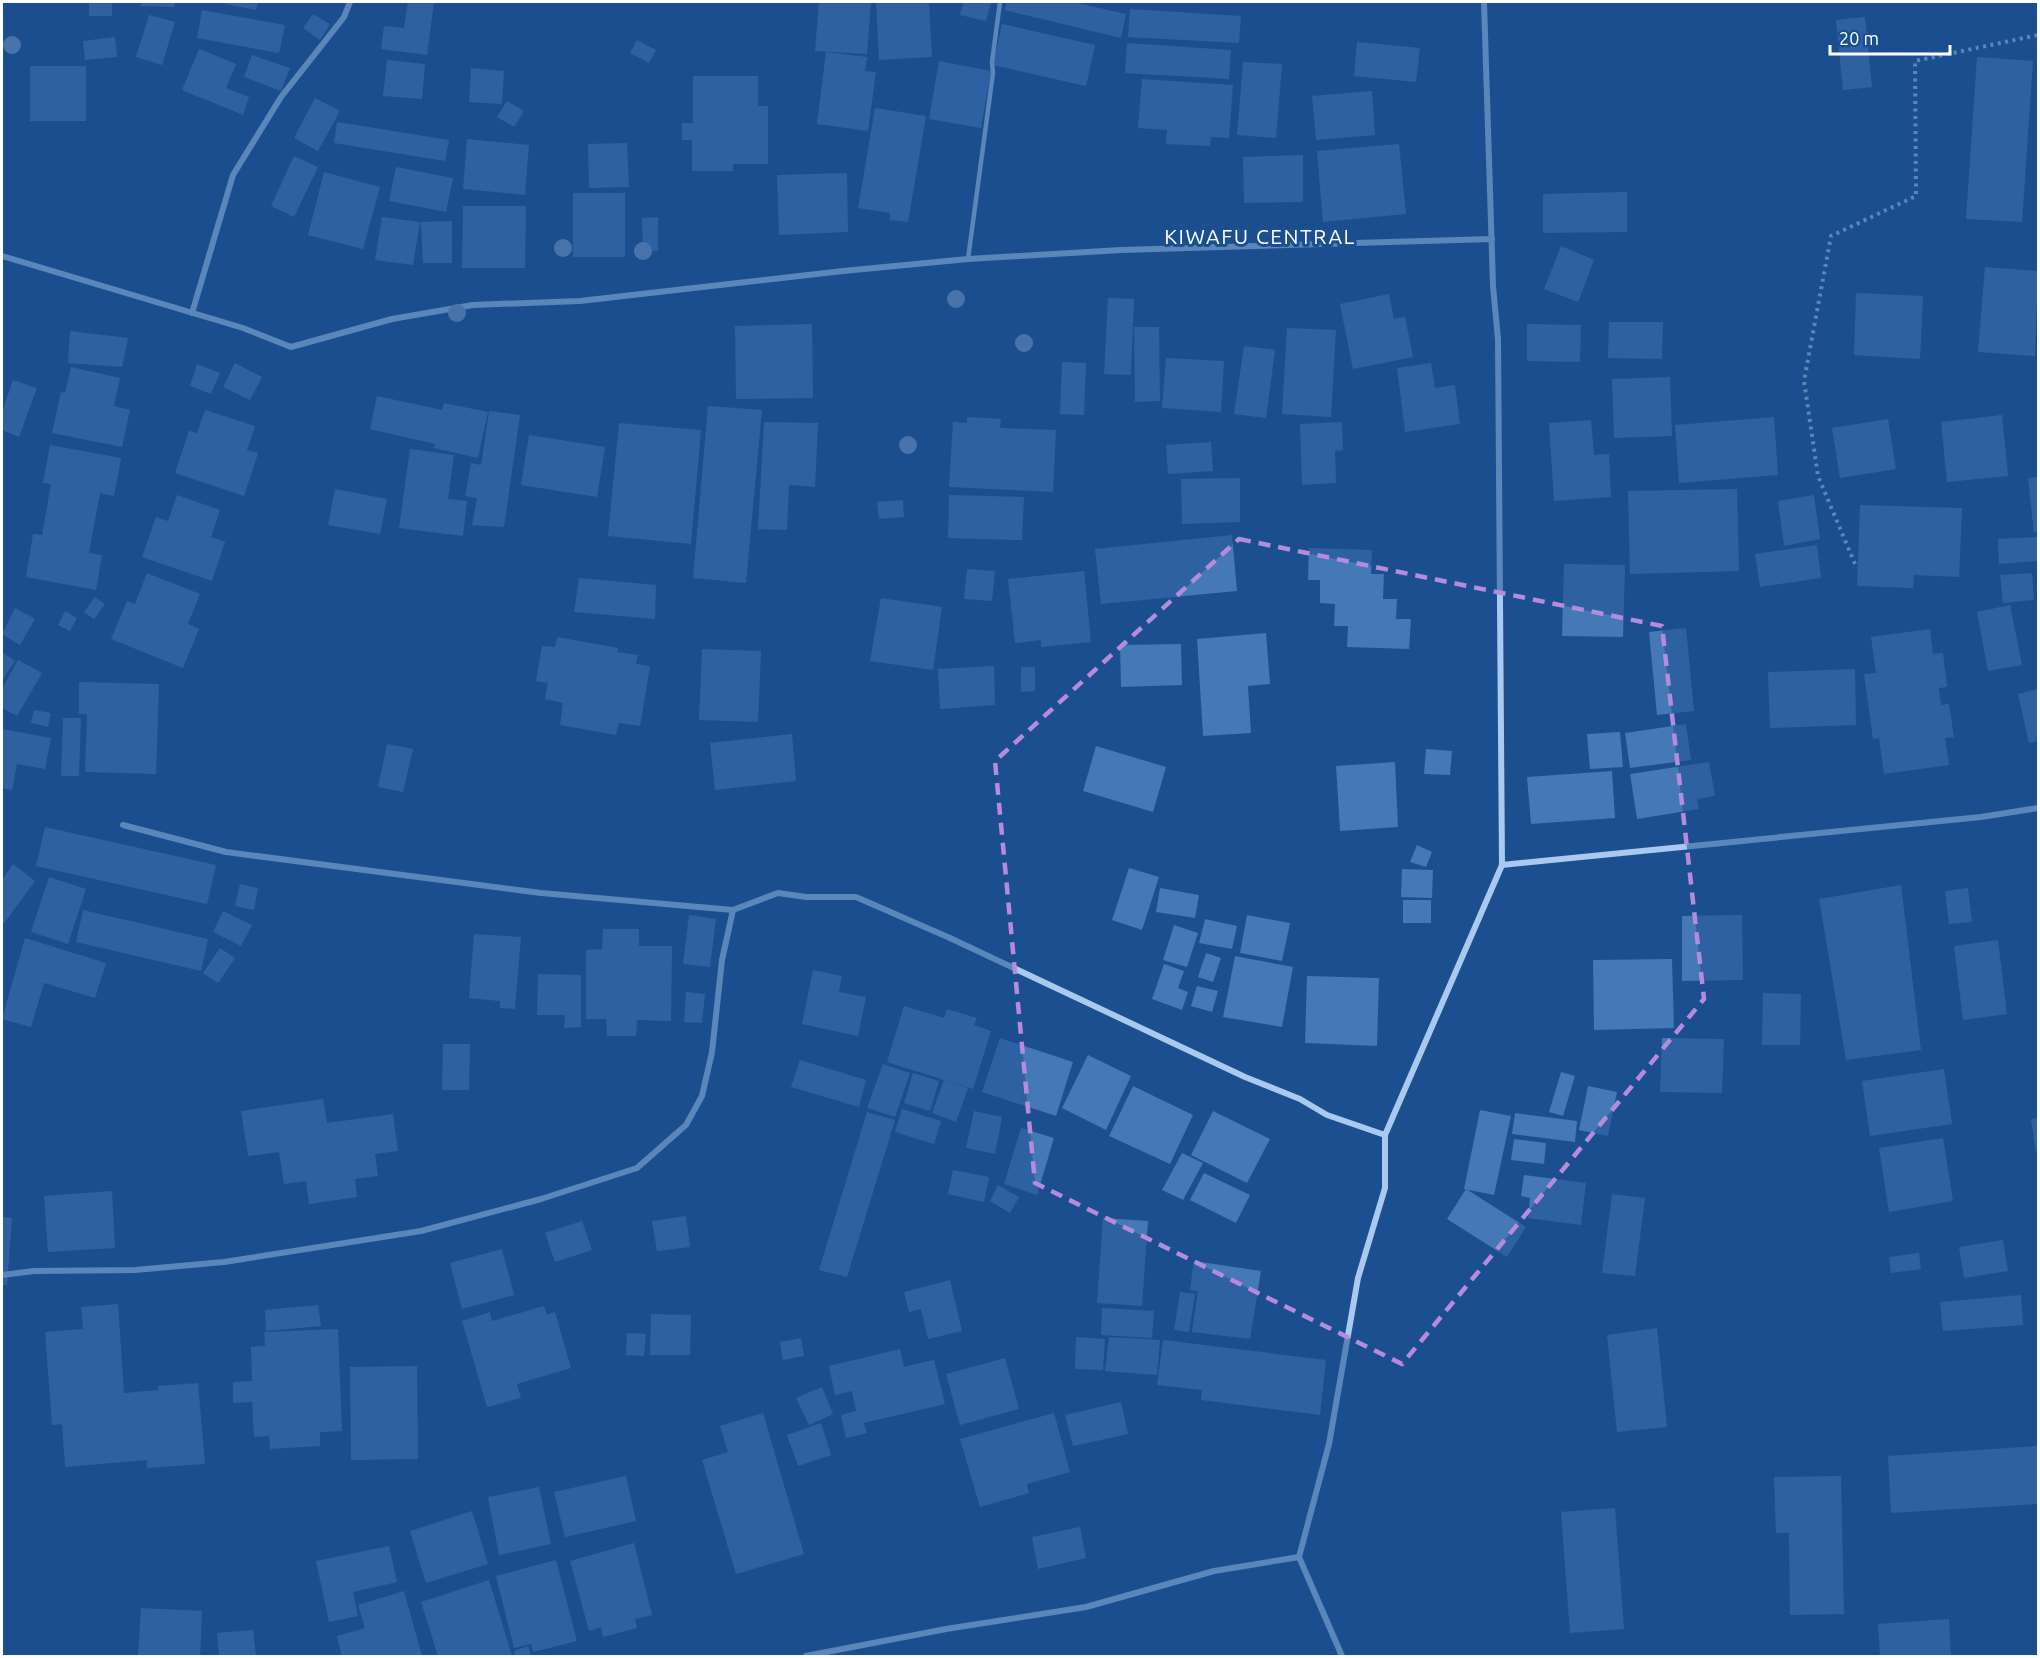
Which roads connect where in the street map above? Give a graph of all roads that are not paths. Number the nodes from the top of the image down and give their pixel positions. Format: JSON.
{"nodes":[{"id":1,"x":350,"y":2,"type":"edge"},
{"id":2,"x":1000,"y":2,"type":"edge"},
{"id":3,"x":1484,"y":2,"type":"edge"},
{"id":4,"x":1492,"y":239,"type":"junction"},
{"id":5,"x":2,"y":256,"type":"edge"},
{"id":6,"x":968,"y":259,"type":"junction"},
{"id":7,"x":192,"y":313,"type":"junction"},
{"id":8,"x":2038,"y":808,"type":"edge"},
{"id":9,"x":123,"y":825,"type":"dead end"},
{"id":10,"x":1502,"y":865,"type":"junction"},
{"id":11,"x":733,"y":910,"type":"junction"},
{"id":12,"x":1385,"y":1135,"type":"junction"},
{"id":13,"x":2,"y":1275,"type":"edge"},
{"id":14,"x":1299,"y":1557,"type":"junction"},
{"id":15,"x":806,"y":1656,"type":"edge"},
{"id":16,"x":1342,"y":1656,"type":"edge"}],
"edges":[{"from":1,"to":7,"type":"street"},
{"from":2,"to":6,"type":"lane"},
{"from":3,"to":4,"type":"street"},
{"from":4,"to":6,"type":"street"},
{"from":4,"to":10,"type":"street"},
{"from":5,"to":7,"type":"street"},
{"from":6,"to":7,"type":"street"},
{"from":8,"to":10,"type":"street"},
{"from":9,"to":11,"type":"street"},
{"from":10,"to":12,"type":"street"},
{"from":11,"to":12,"type":"street"},
{"from":11,"to":13,"type":"street"},
{"from":12,"to":14,"type":"street"},
{"from":14,"to":15,"type":"street"},
{"from":14,"to":16,"type":"street"}]}
